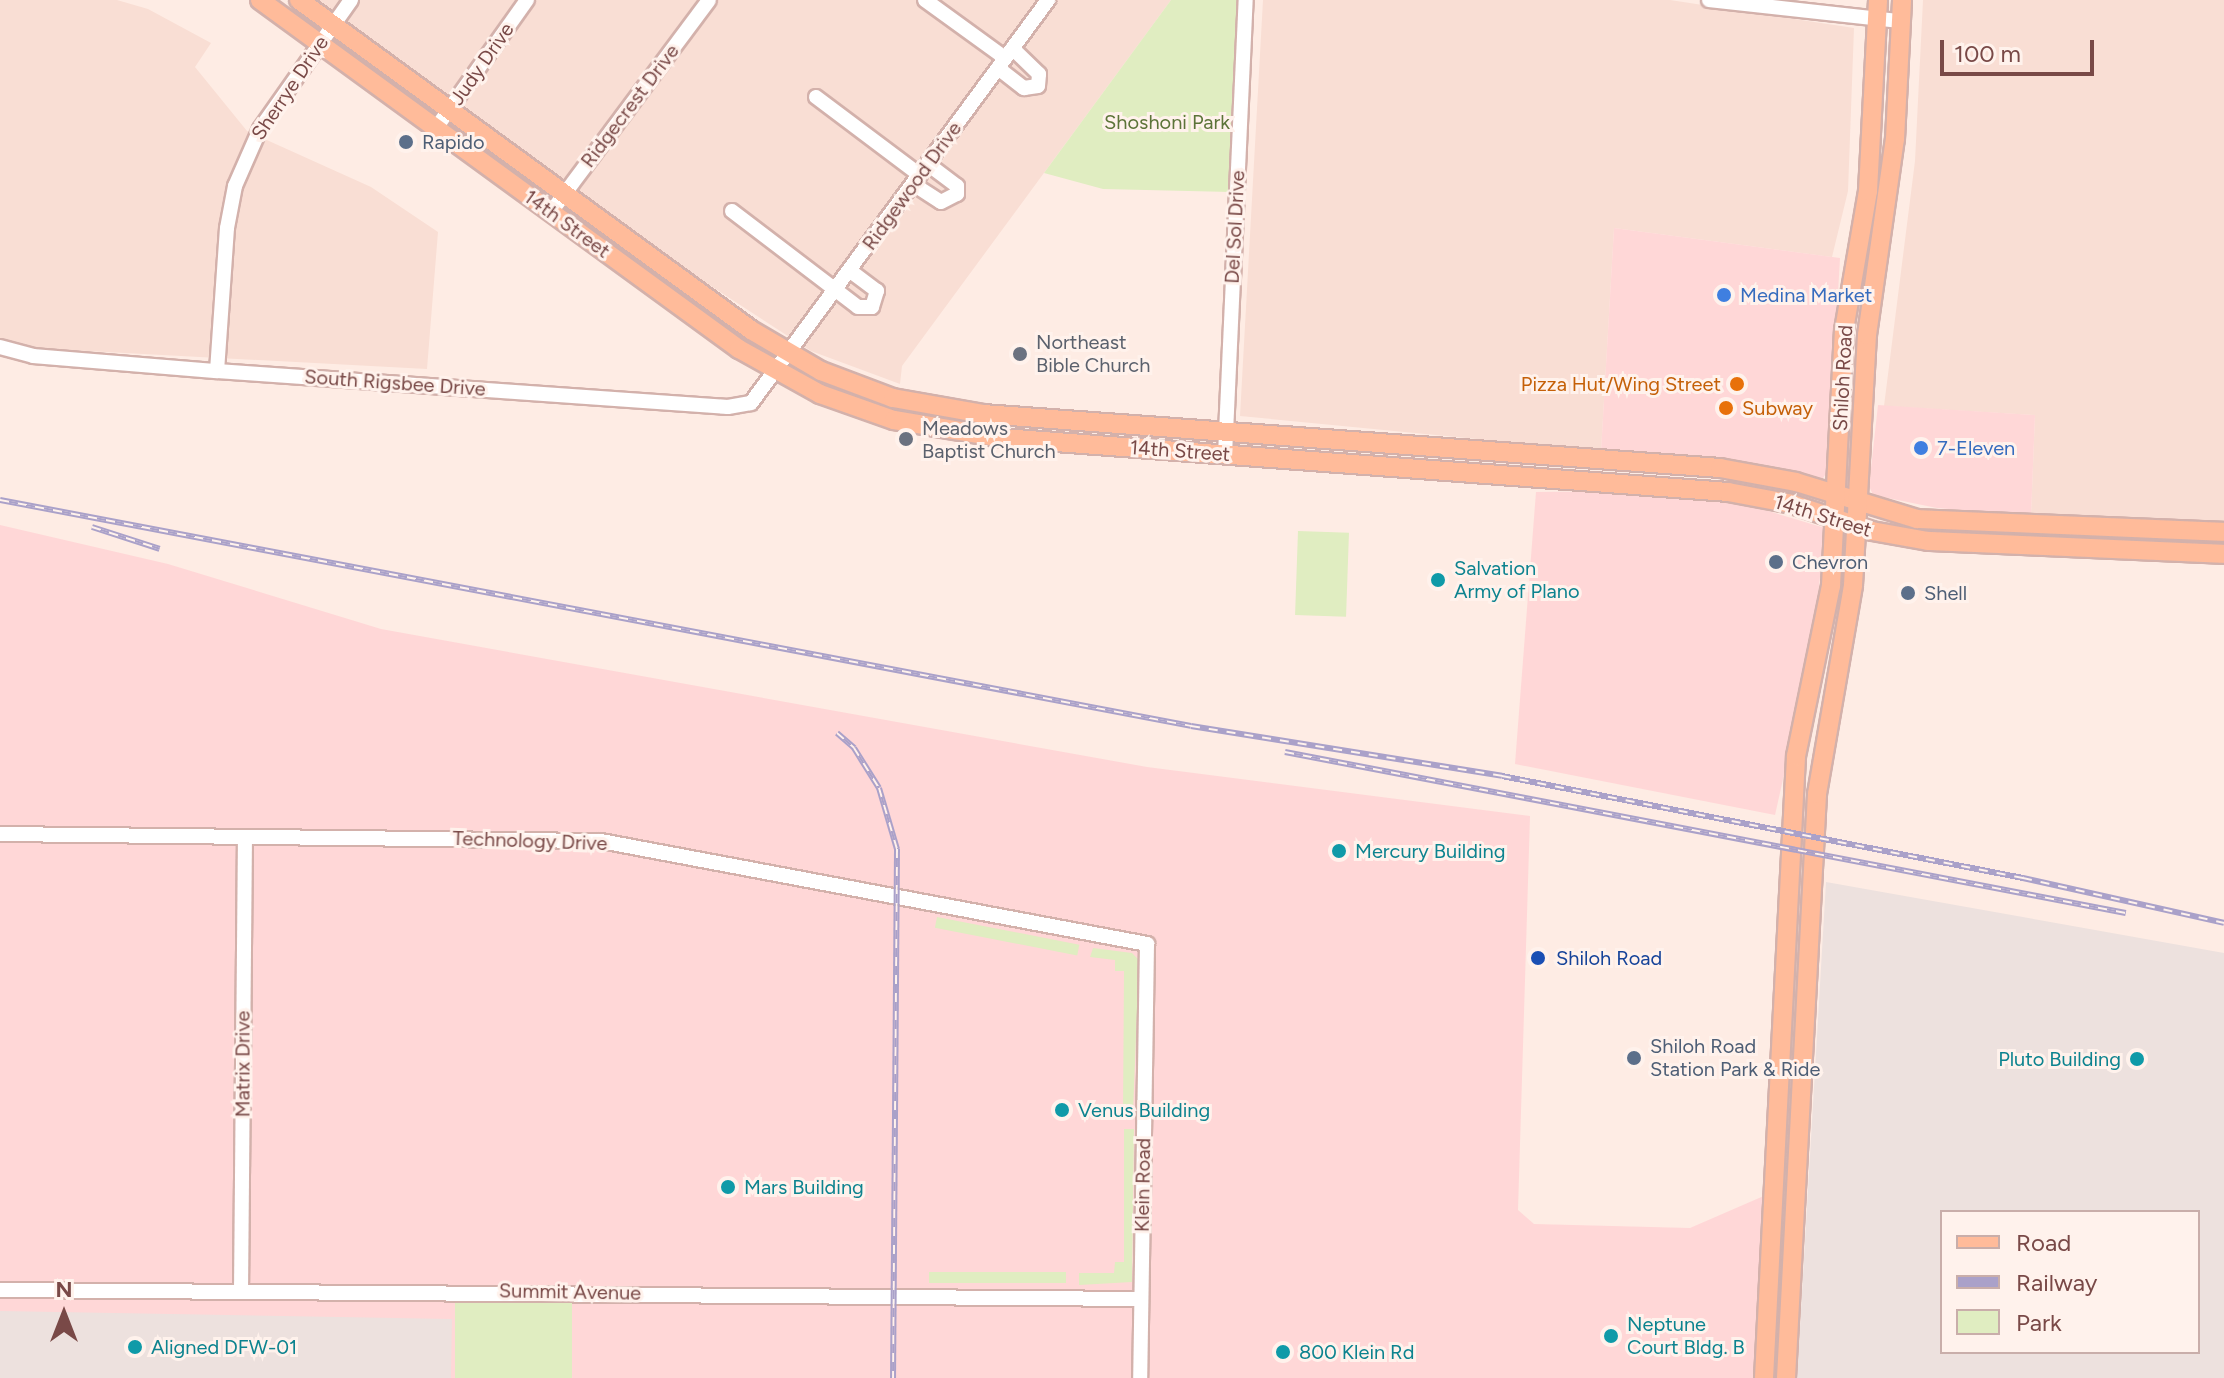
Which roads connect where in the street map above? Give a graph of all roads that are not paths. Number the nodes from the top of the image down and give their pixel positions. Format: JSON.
{"nodes":[{"id":1,"x":260,"y":0,"type":"edge"},
{"id":2,"x":299,"y":0,"type":"edge"},
{"id":3,"x":351,"y":0,"type":"edge"},
{"id":4,"x":527,"y":0,"type":"edge"},
{"id":5,"x":709,"y":0,"type":"edge"},
{"id":6,"x":925,"y":0,"type":"edge"},
{"id":7,"x":1048,"y":0,"type":"edge"},
{"id":8,"x":1246,"y":0,"type":"edge"},
{"id":9,"x":1709,"y":0,"type":"edge"},
{"id":10,"x":1902,"y":0,"type":"edge"},
{"id":11,"x":1878,"y":9,"type":"edge"},
{"id":12,"x":1900,"y":21,"type":"junction"},
{"id":13,"x":333,"y":25,"type":"junction"},
{"id":14,"x":320,"y":43,"type":"junction"},
{"id":15,"x":1005,"y":58,"type":"junction"},
{"id":16,"x":816,"y":97,"type":"dead end"},
{"id":17,"x":449,"y":110,"type":"junction"},
{"id":18,"x":436,"y":128,"type":"junction"},
{"id":19,"x":920,"y":174,"type":"junction"},
{"id":20,"x":564,"y":194,"type":"junction"},
{"id":21,"x":732,"y":211,"type":"dead end"},
{"id":22,"x":551,"y":212,"type":"junction"},
{"id":23,"x":850,"y":271,"type":"junction"},
{"id":24,"x":836,"y":290,"type":"junction"},
{"id":25,"x":1844,"y":330,"type":"junction"},
{"id":26,"x":1867,"y":335,"type":"junction"},
{"id":27,"x":0,"y":347,"type":"edge"},
{"id":28,"x":789,"y":354,"type":"junction"},
{"id":29,"x":217,"y":371,"type":"junction"},
{"id":30,"x":776,"y":373,"type":"junction"},
{"id":31,"x":900,"y":400,"type":"junction"},
{"id":32,"x":894,"y":420,"type":"junction"},
{"id":33,"x":1074,"y":420,"type":"junction"},
{"id":34,"x":1227,"y":431,"type":"junction"},
{"id":35,"x":1072,"y":444,"type":"junction"},
{"id":36,"x":1437,"y":446,"type":"junction"},
{"id":37,"x":1225,"y":455,"type":"junction"},
{"id":38,"x":1613,"y":460,"type":"junction"},
{"id":39,"x":1436,"y":470,"type":"junction"},
{"id":40,"x":1611,"y":482,"type":"junction"},
{"id":41,"x":1836,"y":495,"type":"junction"},
{"id":42,"x":1860,"y":504,"type":"junction"},
{"id":43,"x":1836,"y":518,"type":"junction"},
{"id":44,"x":1858,"y":527,"type":"junction"},
{"id":45,"x":2112,"y":527,"type":"junction"},
{"id":46,"x":2224,"y":532,"type":"edge"},
{"id":47,"x":2111,"y":550,"type":"junction"},
{"id":48,"x":2224,"y":554,"type":"edge"},
{"id":49,"x":1800,"y":738,"type":"junction"},
{"id":50,"x":1824,"y":742,"type":"junction"},
{"id":51,"x":0,"y":834,"type":"edge"},
{"id":52,"x":245,"y":837,"type":"junction"},
{"id":53,"x":1147,"y":944,"type":"joint"},
{"id":54,"x":1771,"y":1213,"type":"junction"},
{"id":55,"x":1794,"y":1214,"type":"junction"},
{"id":56,"x":0,"y":1290,"type":"edge"},
{"id":57,"x":241,"y":1292,"type":"junction"},
{"id":58,"x":1141,"y":1299,"type":"junction"},
{"id":59,"x":1140,"y":1378,"type":"edge"},
{"id":60,"x":1764,"y":1378,"type":"edge"},
{"id":61,"x":1786,"y":1378,"type":"edge"}],
"edges":[{"from":1,"to":14,"type":"main road","name":"14th Street"},
{"from":2,"to":13,"type":"main road","name":"14th Street"},
{"from":3,"to":13,"type":"street","name":"Sherrye Drive"},
{"from":4,"to":17,"type":"street","name":"Judy Drive"},
{"from":5,"to":20,"type":"street","name":"Ridgecrest Drive"},
{"from":6,"to":15,"type":"street"},
{"from":7,"to":15,"type":"street","name":"Ridgewood Drive"},
{"from":8,"to":34,"type":"street","name":"Del Sol Drive"},
{"from":9,"to":11,"type":"street"},
{"from":10,"to":12,"type":"main road","name":"Shiloh Road"},
{"from":11,"to":12,"type":"street"},
{"from":11,"to":25,"type":"main road","name":"Shiloh Road"},
{"from":12,"to":26,"type":"main road","name":"Shiloh Road"},
{"from":13,"to":14,"type":"street","name":"Sherrye Drive"},
{"from":13,"to":17,"type":"main road","name":"14th Street"},
{"from":14,"to":18,"type":"main road","name":"14th Street"},
{"from":14,"to":29,"type":"street","name":"Sherrye Drive"},
{"from":15,"to":19,"type":"street","name":"Ridgewood Drive"},
{"from":16,"to":19,"type":"street"},
{"from":17,"to":18,"type":"street","name":"Judy Drive"},
{"from":17,"to":20,"type":"main road","name":"14th Street"},
{"from":18,"to":22,"type":"main road","name":"14th Street"},
{"from":19,"to":23,"type":"street","name":"Ridgewood Drive"},
{"from":20,"to":22,"type":"street","name":"Ridgecrest Drive"},
{"from":20,"to":28,"type":"main road","name":"14th Street"},
{"from":21,"to":24,"type":"street"},
{"from":22,"to":30,"type":"main road","name":"14th Street"},
{"from":23,"to":24,"type":"street","name":"Ridgewood Drive"},
{"from":23,"to":24,"type":"street"},
{"from":24,"to":28,"type":"street","name":"Ridgewood Drive"},
{"from":25,"to":26,"type":"main road"},
{"from":25,"to":41,"type":"main road","name":"Shiloh Road"},
{"from":26,"to":42,"type":"main road","name":"Shiloh Road"},
{"from":27,"to":29,"type":"street","name":"South Rigsbee Drive"},
{"from":28,"to":30,"type":"street","name":"Ridgewood Drive"},
{"from":28,"to":31,"type":"main road","name":"14th Street"},
{"from":29,"to":30,"type":"street","name":"South Rigsbee Drive"},
{"from":30,"to":32,"type":"main road","name":"14th Street"},
{"from":31,"to":32,"type":"main road"},
{"from":31,"to":33,"type":"main road","name":"14th Street"},
{"from":32,"to":35,"type":"main road","name":"14th Street"},
{"from":33,"to":34,"type":"main road","name":"14th Street"},
{"from":33,"to":35,"type":"main road"},
{"from":34,"to":36,"type":"main road","name":"14th Street"},
{"from":34,"to":37,"type":"street","name":"Del Sol Drive"},
{"from":35,"to":37,"type":"main road","name":"14th Street"},
{"from":36,"to":38,"type":"main road","name":"14th Street"},
{"from":36,"to":39,"type":"main road"},
{"from":37,"to":39,"type":"main road","name":"14th Street"},
{"from":38,"to":40,"type":"main road"},
{"from":38,"to":41,"type":"main road","name":"14th Street"},
{"from":39,"to":40,"type":"main road","name":"14th Street"},
{"from":40,"to":43,"type":"main road","name":"14th Street"},
{"from":41,"to":42,"type":"main road","name":"14th Street"},
{"from":41,"to":43,"type":"main road","name":"Shiloh Road"},
{"from":42,"to":44,"type":"main road","name":"Shiloh Road"},
{"from":42,"to":45,"type":"main road","name":"14th Street"},
{"from":43,"to":44,"type":"main road","name":"14th Street"},
{"from":43,"to":49,"type":"main road","name":"Shiloh Road"},
{"from":44,"to":47,"type":"main road","name":"14th Street"},
{"from":44,"to":50,"type":"main road","name":"Shiloh Road"},
{"from":45,"to":46,"type":"main road","name":"14th Street"},
{"from":45,"to":47,"type":"main road"},
{"from":47,"to":48,"type":"main road","name":"14th Street"},
{"from":49,"to":50,"type":"main road"},
{"from":49,"to":54,"type":"main road","name":"Shiloh Road"},
{"from":50,"to":55,"type":"main road","name":"Shiloh Road"},
{"from":51,"to":52,"type":"street","name":"Technology Drive"},
{"from":52,"to":53,"type":"street","name":"Technology Drive"},
{"from":52,"to":57,"type":"street","name":"Matrix Drive"},
{"from":53,"to":58,"type":"street","name":"Klein Road"},
{"from":54,"to":55,"type":"main road"},
{"from":54,"to":60,"type":"main road","name":"Shiloh Road"},
{"from":55,"to":61,"type":"main road","name":"Shiloh Road"},
{"from":56,"to":57,"type":"street","name":"Summit Avenue"},
{"from":57,"to":58,"type":"street","name":"Summit Avenue"},
{"from":58,"to":59,"type":"street","name":"Klein Road"}]}
